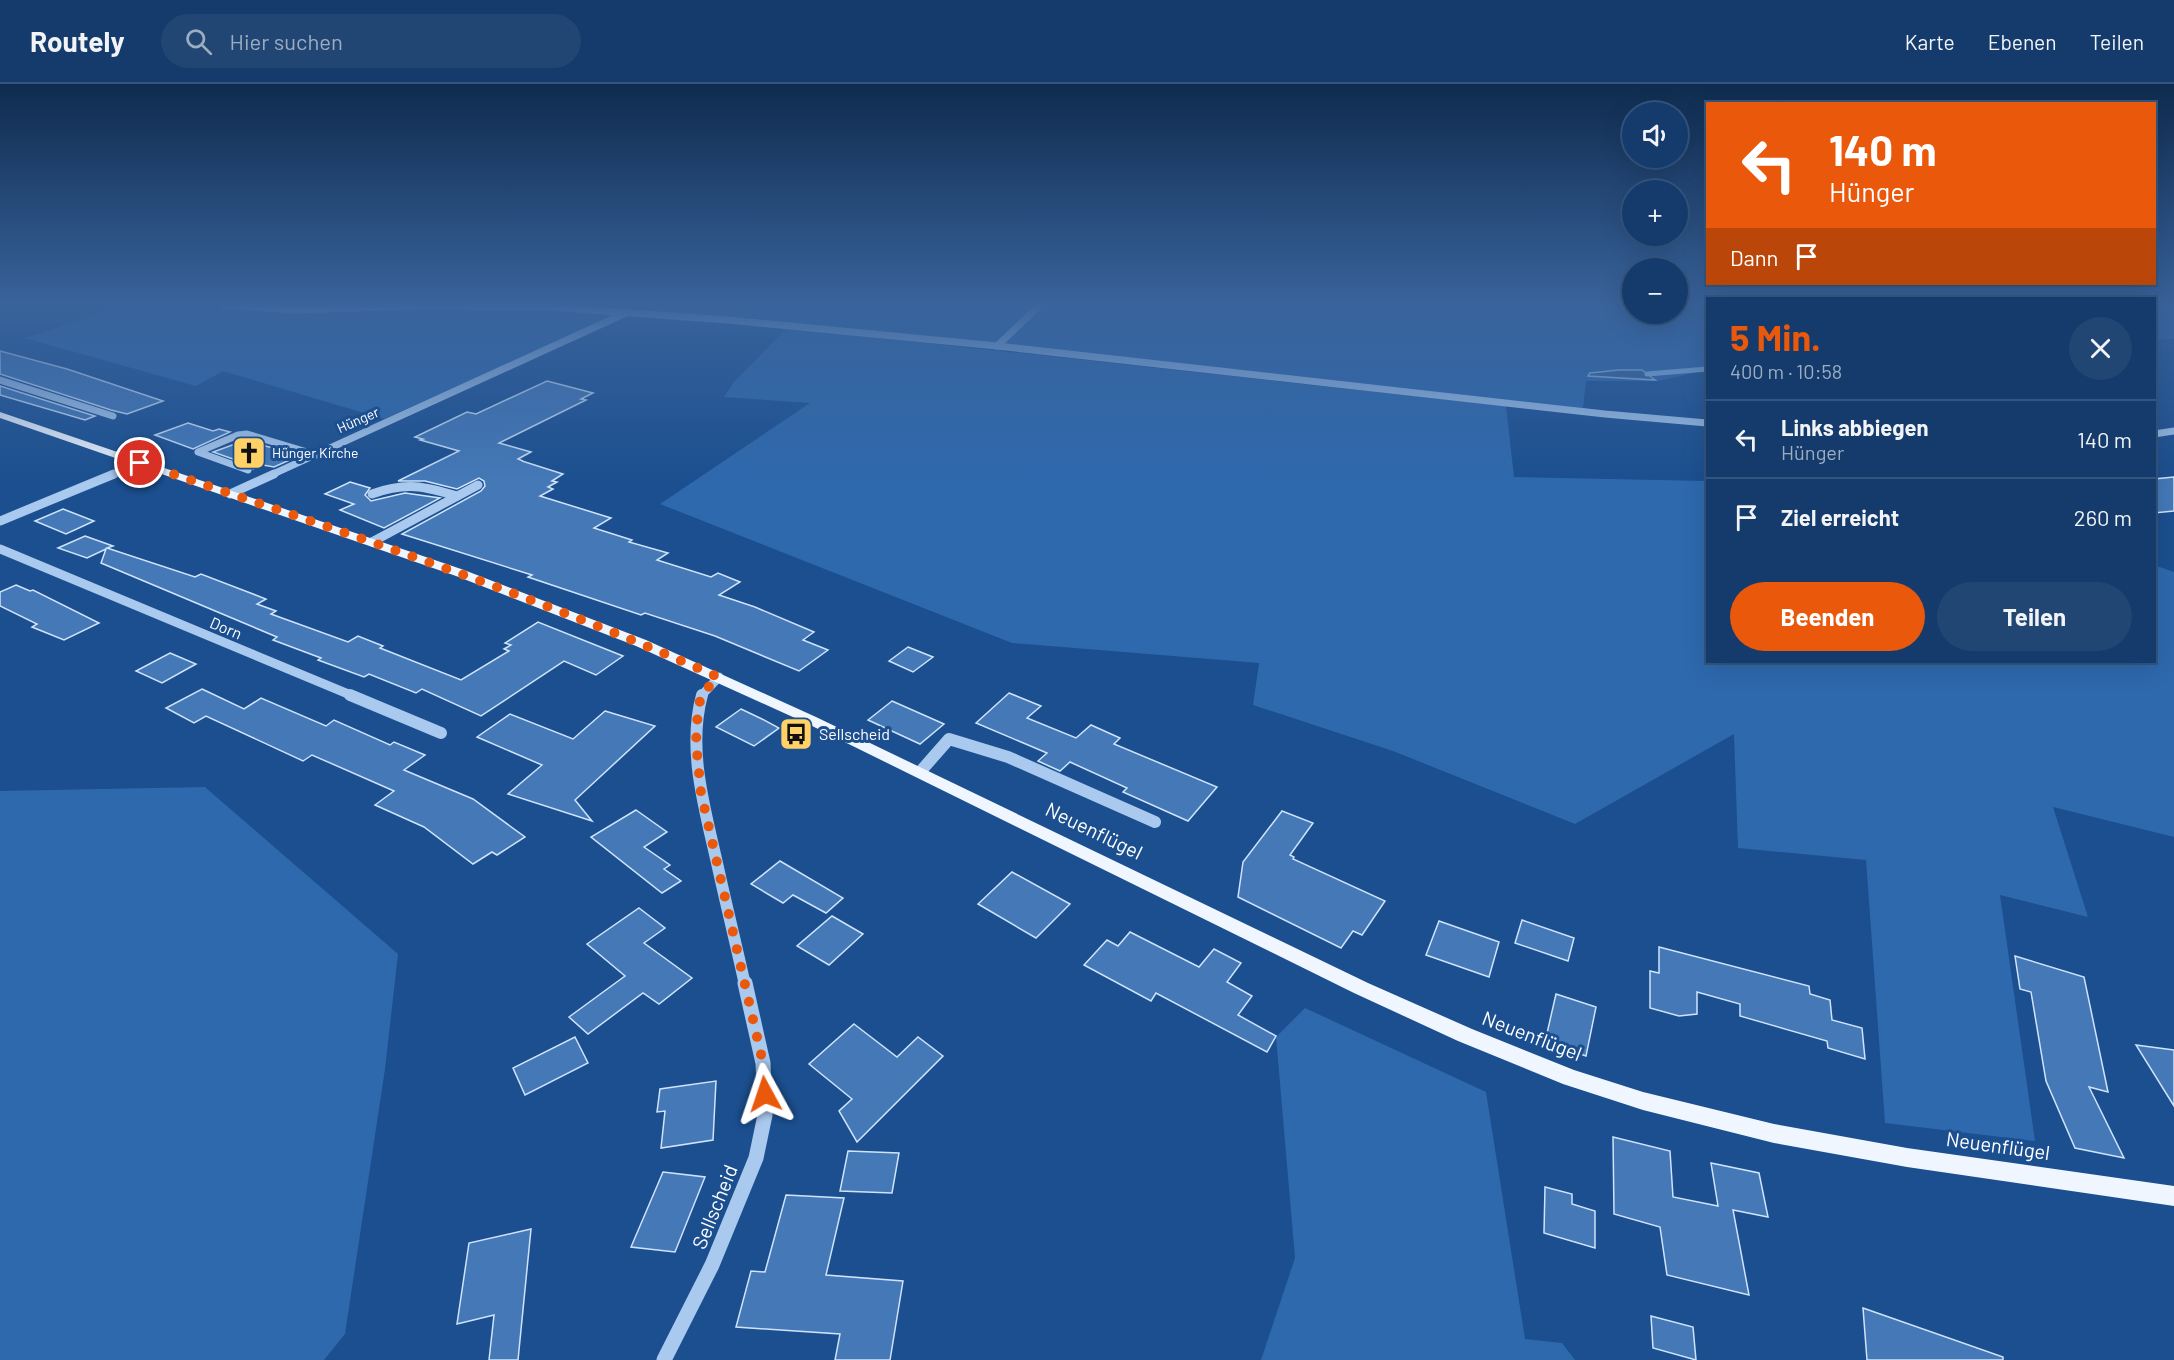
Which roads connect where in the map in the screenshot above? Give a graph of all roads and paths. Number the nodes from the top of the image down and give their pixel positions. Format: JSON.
{"nodes":[{"id":1,"x":514,"y":365,"type":"edge"},
{"id":2,"x":1163,"y":365,"type":"edge"},
{"id":3,"x":0,"y":380,"type":"edge"},
{"id":4,"x":0,"y":415,"type":"edge"},
{"id":5,"x":112,"y":416,"type":"dead end"},
{"id":6,"x":1706,"y":423,"type":"edge"},
{"id":7,"x":2174,"y":431,"type":"edge"},
{"id":8,"x":2156,"y":434,"type":"edge"},
{"id":9,"x":317,"y":455,"type":"junction"},
{"id":10,"x":140,"y":463,"type":"junction"},
{"id":11,"x":248,"y":470,"type":"dead end"},
{"id":12,"x":478,"y":485,"type":"dead end"},
{"id":13,"x":230,"y":494,"type":"junction"},
{"id":14,"x":372,"y":494,"type":"dead end"},
{"id":15,"x":457,"y":496,"type":"junction"},
{"id":16,"x":0,"y":521,"type":"edge"},
{"id":17,"x":372,"y":542,"type":"junction"},
{"id":18,"x":0,"y":549,"type":"edge"},
{"id":19,"x":718,"y":677,"type":"junction"},
{"id":20,"x":441,"y":733,"type":"dead end"},
{"id":21,"x":920,"y":772,"type":"junction"},
{"id":22,"x":1155,"y":822,"type":"dead end"},
{"id":23,"x":2174,"y":1197,"type":"edge"},
{"id":24,"x":664,"y":1360,"type":"edge"}],
"edges":[{"from":1,"to":9,"type":"street","name":"Hünger"},
{"from":2,"to":6,"type":"street"},
{"from":3,"to":5,"type":"street"},
{"from":4,"to":10,"type":"main road"},
{"from":7,"to":8,"type":"street"},
{"from":9,"to":11,"type":"street"},
{"from":9,"to":13,"type":"street","name":"Hünger"},
{"from":10,"to":13,"type":"main road"},
{"from":10,"to":16,"type":"street"},
{"from":12,"to":15,"type":"street"},
{"from":13,"to":17,"type":"main road"},
{"from":14,"to":15,"type":"street"},
{"from":15,"to":17,"type":"street"},
{"from":17,"to":19,"type":"main road"},
{"from":18,"to":20,"type":"street","name":"Dorn"},
{"from":19,"to":21,"type":"main road","name":"Neuenflügel"},
{"from":19,"to":24,"type":"street","name":"Sellscheid"},
{"from":21,"to":22,"type":"street"},
{"from":21,"to":23,"type":"main road","name":"Neuenflügel"}]}
